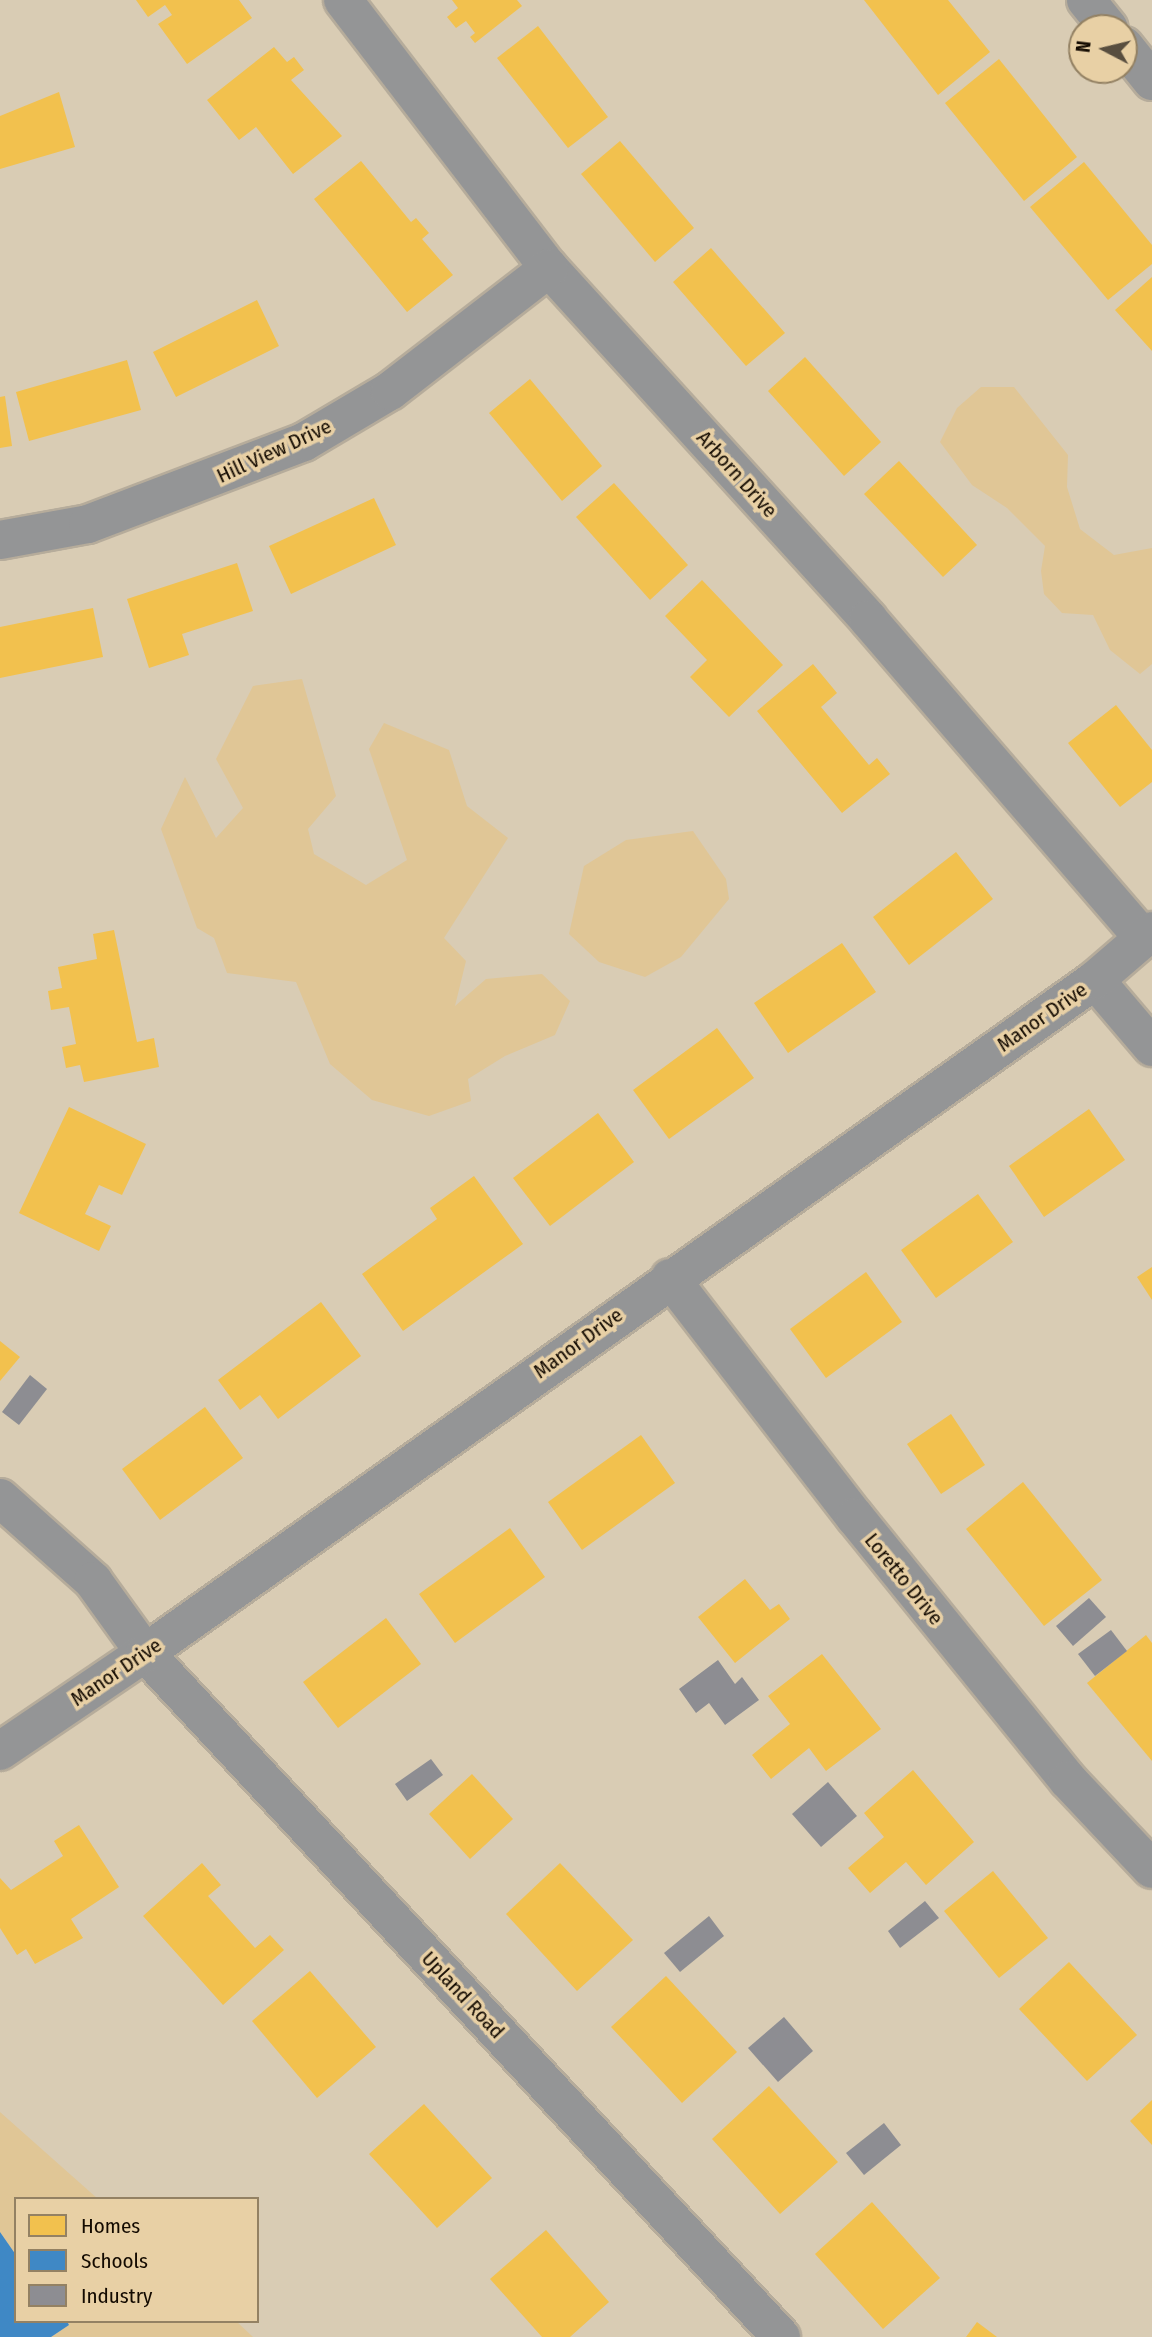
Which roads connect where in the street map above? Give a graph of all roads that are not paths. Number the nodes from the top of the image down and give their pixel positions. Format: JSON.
{"nodes":[{"id":1,"x":343,"y":0,"type":"edge"},
{"id":2,"x":1086,"y":0,"type":"edge"},
{"id":3,"x":1098,"y":14,"type":"edge"},
{"id":4,"x":1138,"y":63,"type":"edge"},
{"id":5,"x":1152,"y":80,"type":"edge"},
{"id":6,"x":549,"y":268,"type":"junction"},
{"id":7,"x":0,"y":540,"type":"edge"},
{"id":8,"x":1148,"y":935,"type":"edge"},
{"id":9,"x":1095,"y":980,"type":"junction"},
{"id":10,"x":1152,"y":1047,"type":"edge"},
{"id":11,"x":670,"y":1278,"type":"junction"},
{"id":12,"x":0,"y":1498,"type":"edge"},
{"id":13,"x":145,"y":1653,"type":"junction"},
{"id":14,"x":0,"y":1751,"type":"edge"},
{"id":15,"x":1152,"y":1869,"type":"edge"},
{"id":16,"x":781,"y":2337,"type":"edge"}],
"edges":[{"from":1,"to":6,"type":"street","name":"Arborn Drive"},
{"from":2,"to":3,"type":"street"},
{"from":4,"to":5,"type":"street"},
{"from":6,"to":7,"type":"street","name":"Hill View Drive"},
{"from":6,"to":8,"type":"street","name":"Arborn Drive"},
{"from":8,"to":9,"type":"street","name":"Manor Drive"},
{"from":9,"to":10,"type":"street"},
{"from":9,"to":11,"type":"street","name":"Manor Drive"},
{"from":11,"to":13,"type":"street","name":"Manor Drive"},
{"from":11,"to":15,"type":"street","name":"Loretto Drive"},
{"from":12,"to":13,"type":"street","name":"Upland Road"},
{"from":13,"to":14,"type":"street","name":"Manor Drive"},
{"from":13,"to":16,"type":"street","name":"Upland Road"}]}
